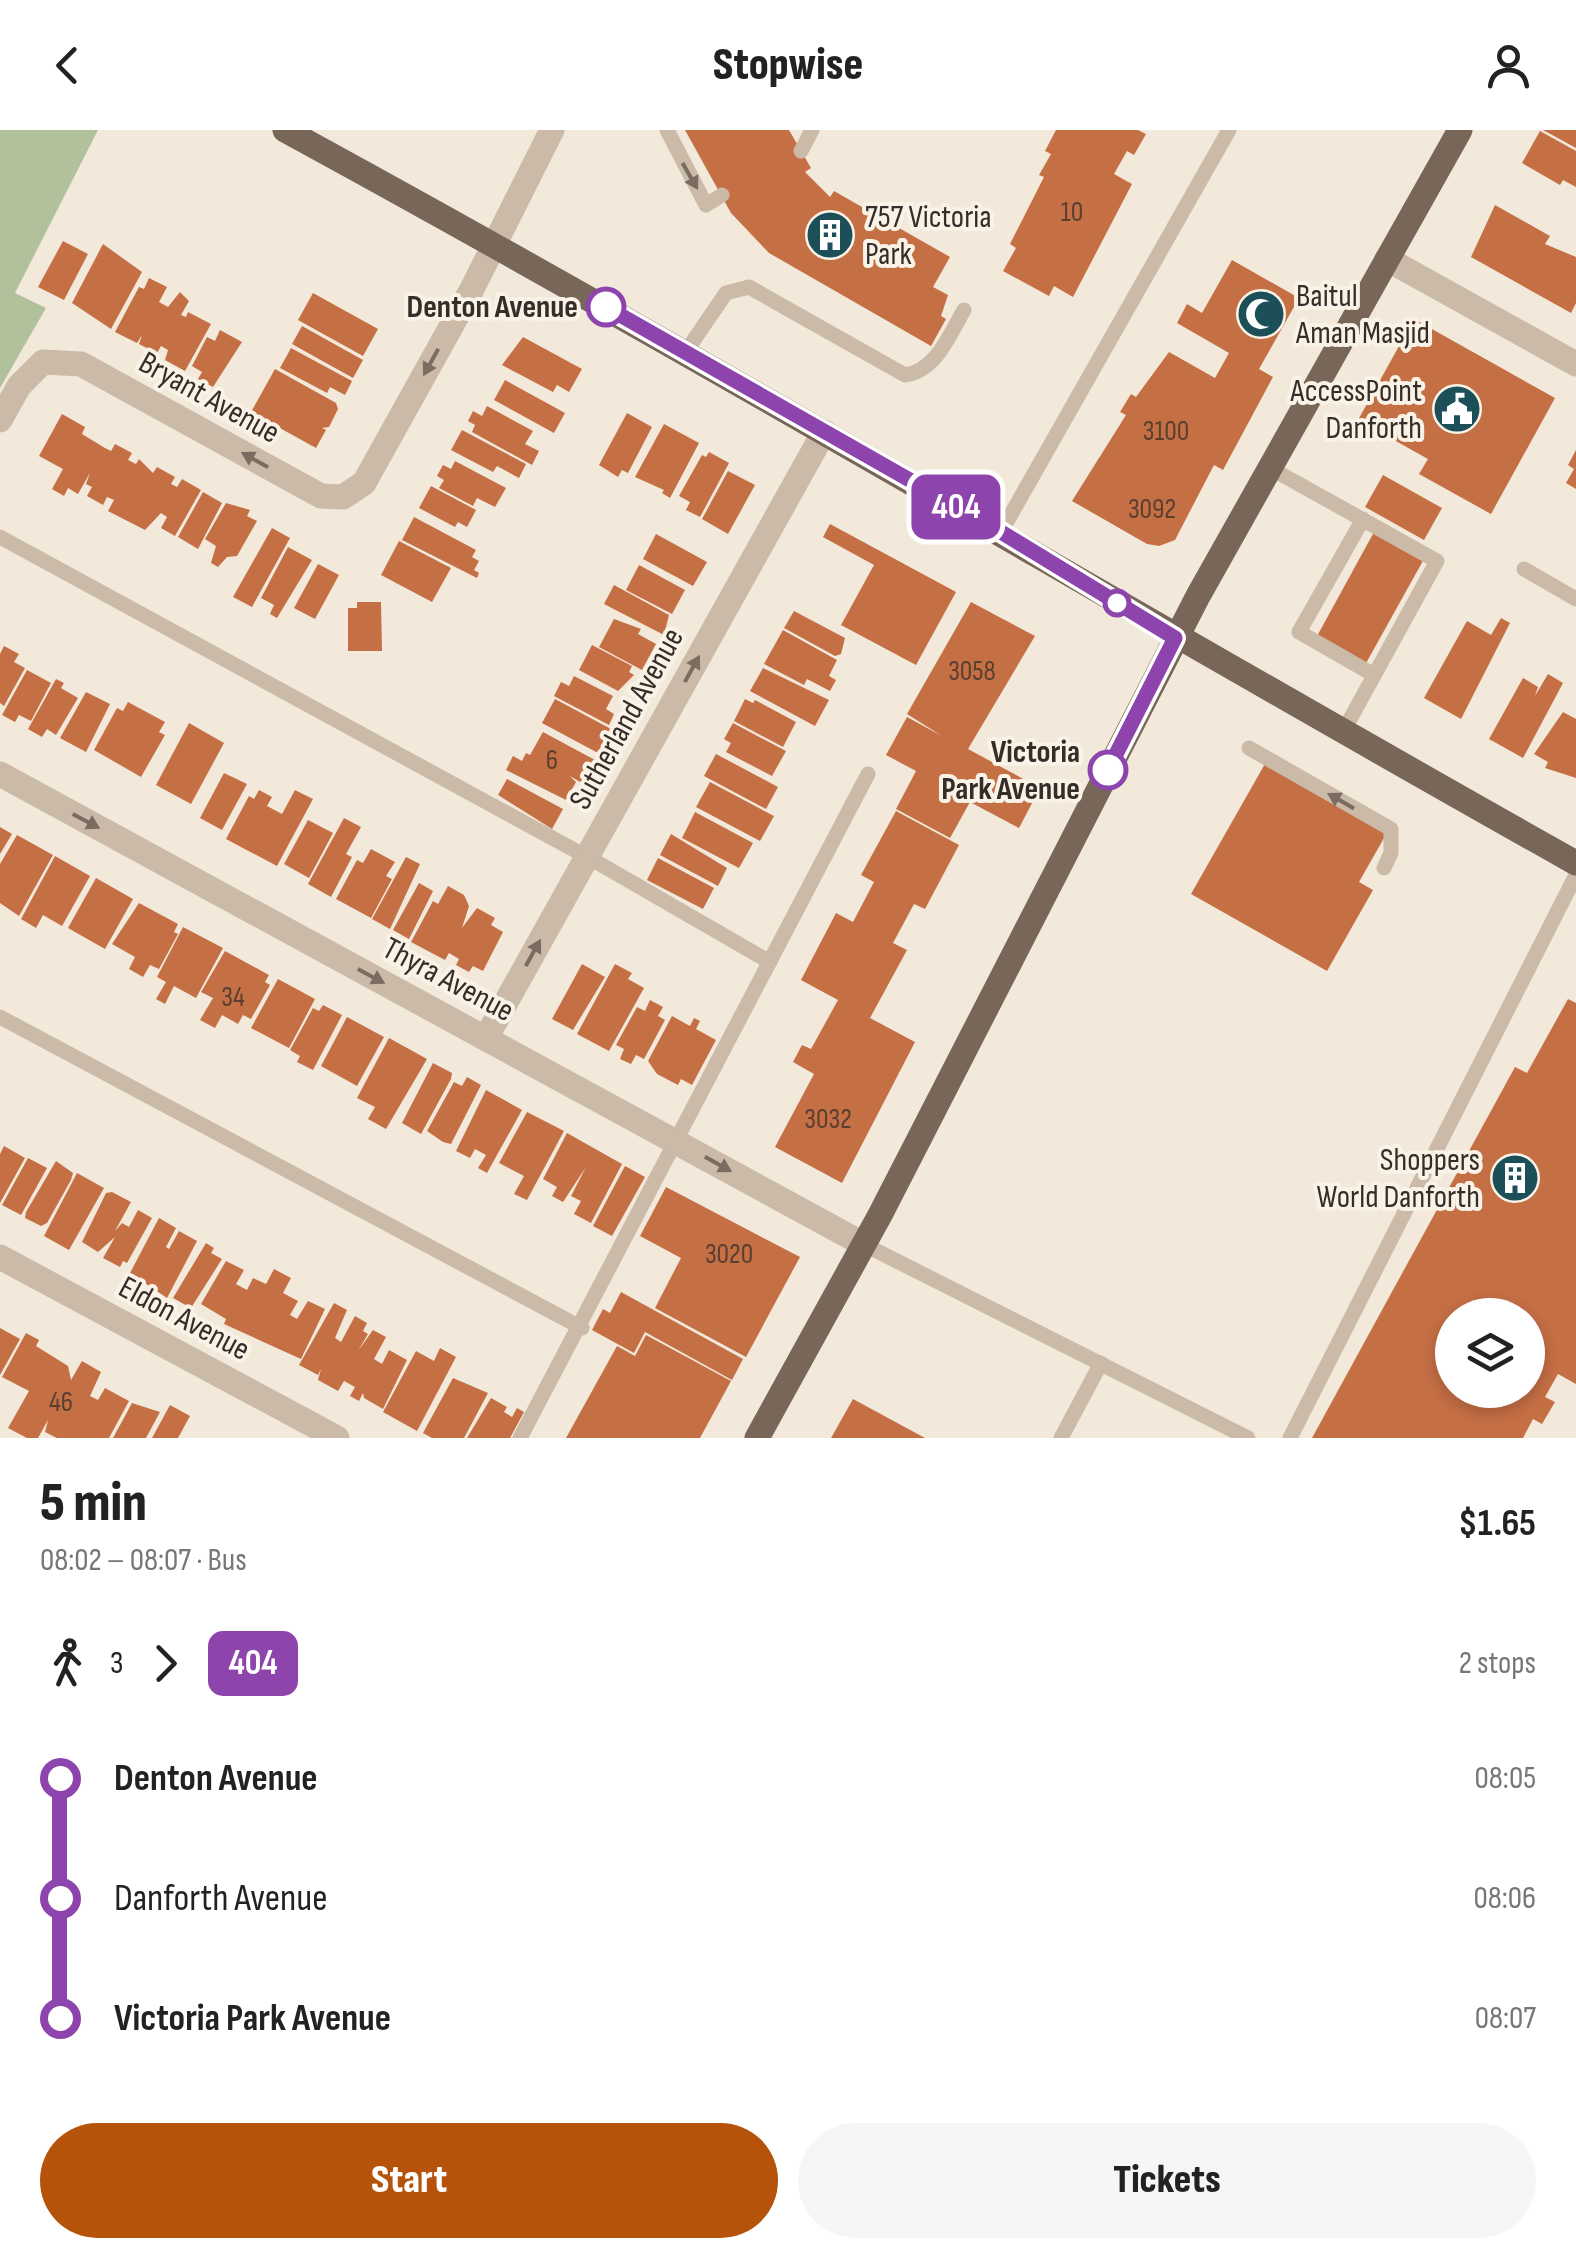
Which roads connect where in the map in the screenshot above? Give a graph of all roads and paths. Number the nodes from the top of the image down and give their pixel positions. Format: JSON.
{"nodes":[{"id":1,"x":285,"y":130,"type":"edge"},
{"id":2,"x":552,"y":130,"type":"edge"},
{"id":3,"x":668,"y":130,"type":"edge"},
{"id":4,"x":812,"y":130,"type":"edge"},
{"id":5,"x":1228,"y":130,"type":"edge"},
{"id":6,"x":1460,"y":130,"type":"edge"},
{"id":7,"x":801,"y":151,"type":"dead end"},
{"id":8,"x":722,"y":195,"type":"dead end"},
{"id":9,"x":493,"y":245,"type":"junction"},
{"id":10,"x":1387,"y":260,"type":"junction"},
{"id":11,"x":964,"y":310,"type":"dead end"},
{"id":12,"x":686,"y":350,"type":"junction"},
{"id":13,"x":1576,"y":364,"type":"edge"},
{"id":14,"x":0,"y":420,"type":"edge"},
{"id":15,"x":824,"y":432,"type":"junction"},
{"id":16,"x":1270,"y":468,"type":"junction"},
{"id":17,"x":1363,"y":520,"type":"junction"},
{"id":18,"x":1001,"y":532,"type":"junction"},
{"id":19,"x":0,"y":536,"type":"edge"},
{"id":20,"x":1524,"y":569,"type":"dead end"},
{"id":21,"x":1576,"y":599,"type":"edge"},
{"id":22,"x":1175,"y":638,"type":"junction"},
{"id":23,"x":1374,"y":675,"type":"junction"},
{"id":24,"x":1342,"y":732,"type":"junction"},
{"id":25,"x":1249,"y":748,"type":"dead end"},
{"id":26,"x":0,"y":774,"type":"edge"},
{"id":27,"x":868,"y":774,"type":"dead end"},
{"id":28,"x":588,"y":858,"type":"junction"},
{"id":29,"x":1576,"y":863,"type":"edge"},
{"id":30,"x":1384,"y":868,"type":"dead end"},
{"id":31,"x":1576,"y":875,"type":"edge"},
{"id":32,"x":770,"y":962,"type":"junction"},
{"id":33,"x":0,"y":1017,"type":"edge"},
{"id":34,"x":486,"y":1038,"type":"junction"},
{"id":35,"x":677,"y":1141,"type":"junction"},
{"id":36,"x":863,"y":1244,"type":"junction"},
{"id":37,"x":0,"y":1258,"type":"edge"},
{"id":38,"x":582,"y":1328,"type":"junction"},
{"id":39,"x":1102,"y":1363,"type":"junction"},
{"id":40,"x":337,"y":1438,"type":"edge"},
{"id":41,"x":520,"y":1438,"type":"edge"},
{"id":42,"x":757,"y":1438,"type":"edge"},
{"id":43,"x":1061,"y":1438,"type":"edge"},
{"id":44,"x":1248,"y":1438,"type":"edge"},
{"id":45,"x":1290,"y":1438,"type":"edge"}],
"edges":[{"from":1,"to":9,"type":"main road"},
{"from":2,"to":9,"type":"street"},
{"from":3,"to":8,"type":"lane","one_way":true},
{"from":4,"to":7,"type":"lane"},
{"from":5,"to":18,"type":"lane"},
{"from":6,"to":10,"type":"main road"},
{"from":9,"to":12,"type":"main road"},
{"from":9,"to":14,"type":"street","name":"Bryant Avenue","one_way":true},
{"from":10,"to":13,"type":"street"},
{"from":10,"to":16,"type":"main road"},
{"from":11,"to":12,"type":"lane"},
{"from":12,"to":15,"type":"main road"},
{"from":15,"to":18,"type":"main road"},
{"from":28,"to":15,"type":"street","name":"Sutherland Avenue","one_way":true},
{"from":16,"to":17,"type":"lane"},
{"from":16,"to":22,"type":"main road"},
{"from":17,"to":23,"type":"lane"},
{"from":17,"to":23,"type":"lane"},
{"from":18,"to":22,"type":"main road"},
{"from":19,"to":28,"type":"lane"},
{"from":20,"to":21,"type":"lane"},
{"from":22,"to":24,"type":"main road"},
{"from":22,"to":36,"type":"main road"},
{"from":23,"to":24,"type":"lane"},
{"from":24,"to":29,"type":"main road"},
{"from":30,"to":25,"type":"lane","one_way":true},
{"from":26,"to":34,"type":"street","name":"Thyra Avenue","one_way":true},
{"from":27,"to":32,"type":"lane"},
{"from":28,"to":32,"type":"lane"},
{"from":34,"to":28,"type":"street","name":"Sutherland Avenue","one_way":true},
{"from":31,"to":45,"type":"lane"},
{"from":32,"to":35,"type":"lane"},
{"from":33,"to":38,"type":"lane"},
{"from":34,"to":35,"type":"street","name":"Thyra Avenue"},
{"from":35,"to":36,"type":"street","name":"Thyra Avenue","one_way":true},
{"from":35,"to":38,"type":"lane"},
{"from":36,"to":39,"type":"lane"},
{"from":36,"to":42,"type":"main road"},
{"from":37,"to":40,"type":"street","name":"Eldon Avenue"},
{"from":38,"to":41,"type":"lane"},
{"from":39,"to":43,"type":"lane"},
{"from":39,"to":44,"type":"lane"}]}
